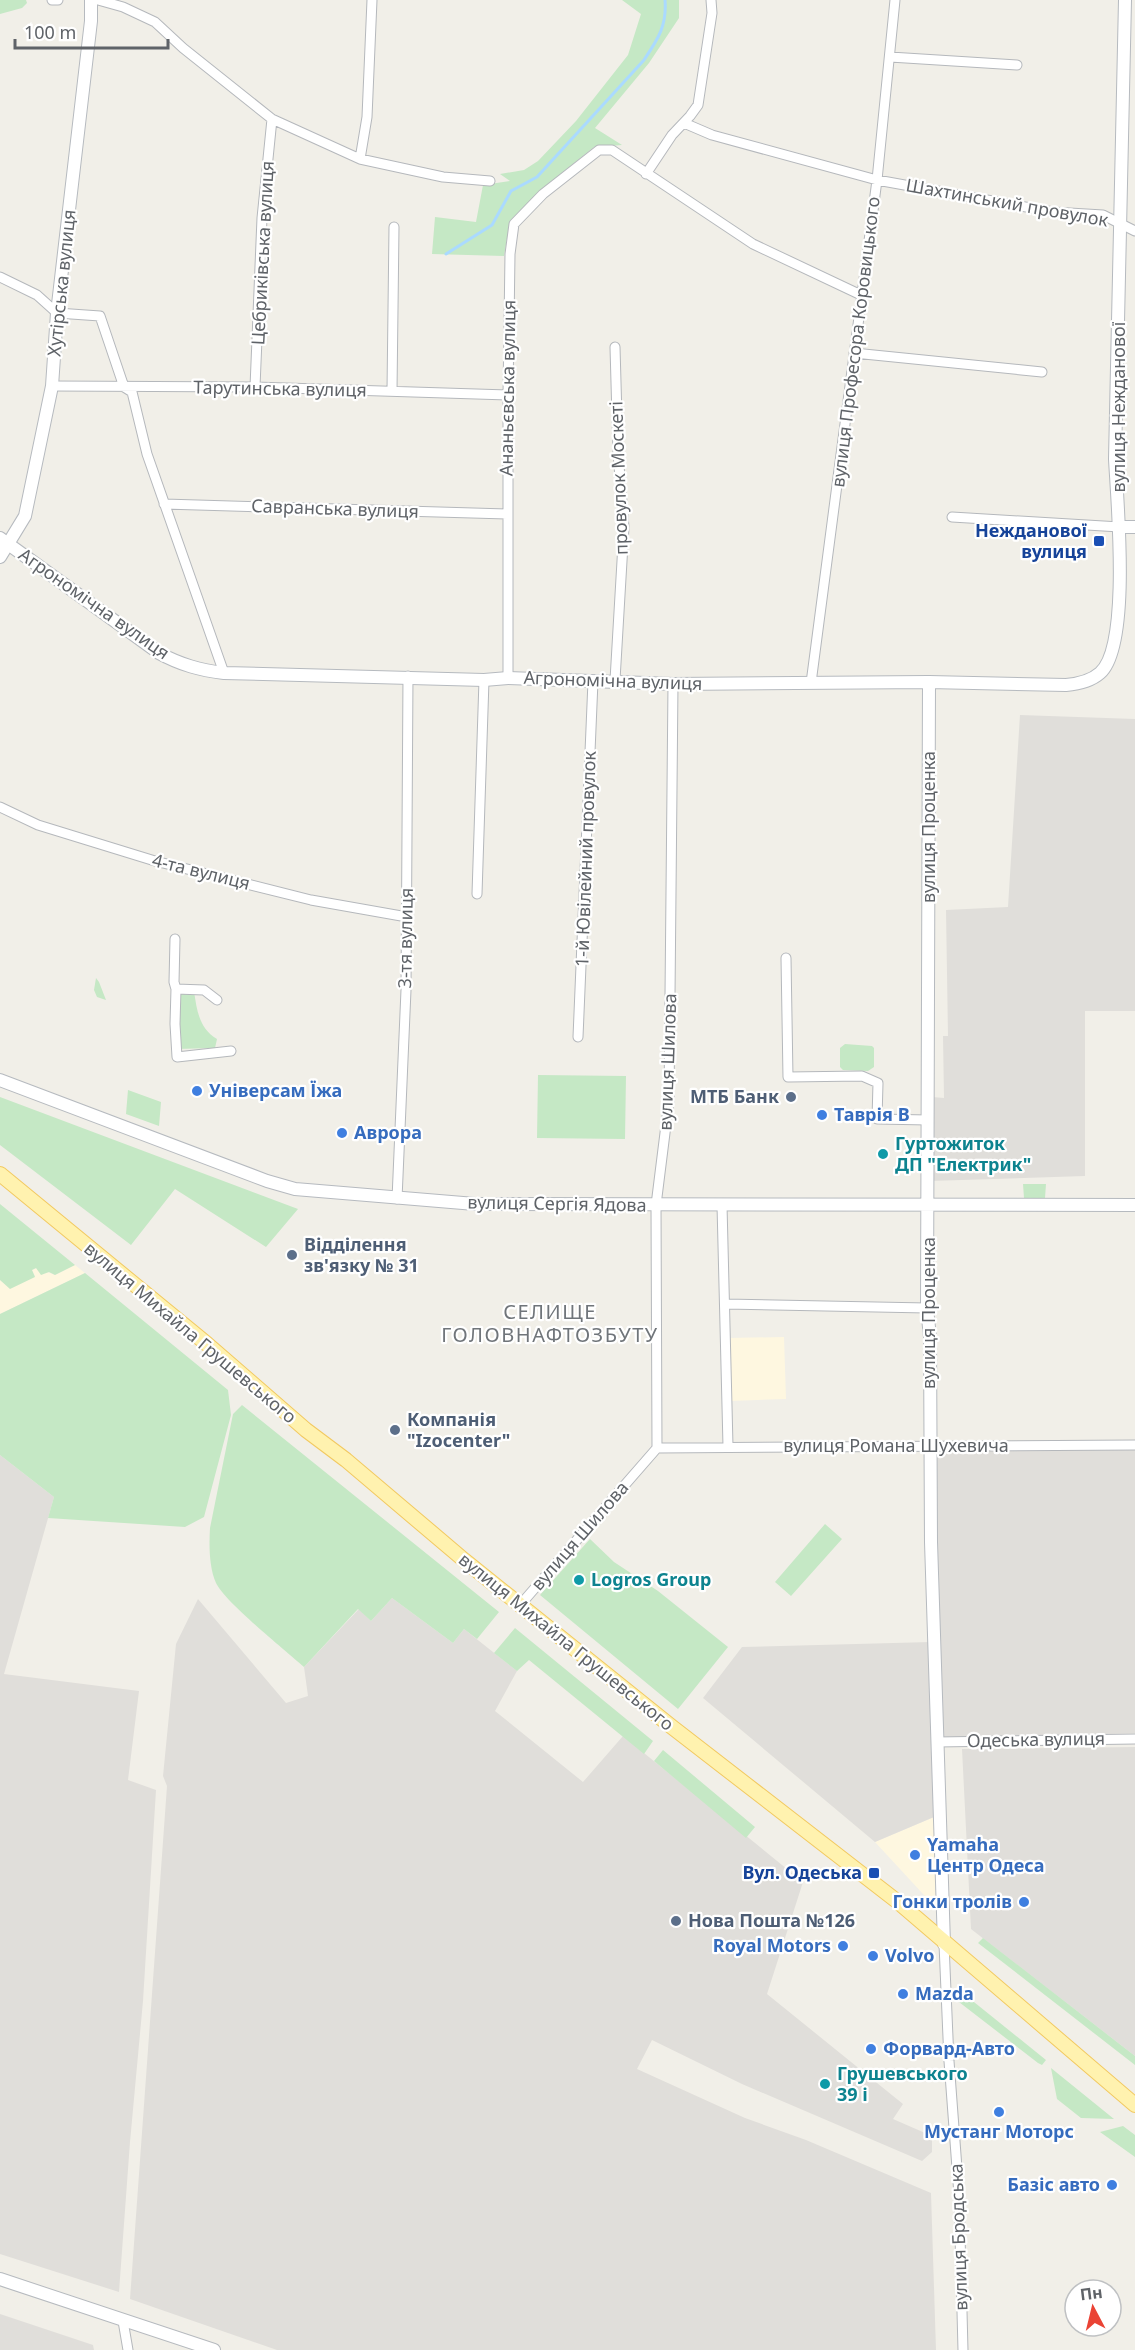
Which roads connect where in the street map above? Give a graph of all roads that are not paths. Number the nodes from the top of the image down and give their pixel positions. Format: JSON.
{"nodes":[{"id":1,"x":52,"y":0,"type":"edge"},
{"id":2,"x":58,"y":0,"type":"edge"},
{"id":3,"x":91,"y":0,"type":"edge"},
{"id":4,"x":98,"y":0,"type":"edge"},
{"id":5,"x":372,"y":0,"type":"edge"},
{"id":6,"x":711,"y":0,"type":"edge"},
{"id":7,"x":895,"y":0,"type":"edge"},
{"id":8,"x":1125,"y":0,"type":"edge"},
{"id":9,"x":890,"y":57,"type":"junction"},
{"id":10,"x":1017,"y":65,"type":"dead end"},
{"id":11,"x":272,"y":119,"type":"junction"},
{"id":12,"x":684,"y":123,"type":"junction"},
{"id":13,"x":360,"y":159,"type":"junction"},
{"id":14,"x":646,"y":174,"type":"junction"},
{"id":15,"x":877,"y":180,"type":"junction"},
{"id":16,"x":490,"y":181,"type":"dead end"},
{"id":17,"x":1122,"y":224,"type":"junction"},
{"id":18,"x":394,"y":227,"type":"dead end"},
{"id":19,"x":1135,"y":231,"type":"edge"},
{"id":20,"x":0,"y":277,"type":"edge"},
{"id":21,"x":861,"y":294,"type":"junction"},
{"id":22,"x":57,"y":313,"type":"junction"},
{"id":23,"x":615,"y":347,"type":"dead end"},
{"id":24,"x":854,"y":353,"type":"junction"},
{"id":25,"x":1042,"y":372,"type":"dead end"},
{"id":26,"x":52,"y":386,"type":"junction"},
{"id":27,"x":124,"y":387,"type":"junction"},
{"id":28,"x":255,"y":387,"type":"junction"},
{"id":29,"x":392,"y":391,"type":"junction"},
{"id":30,"x":508,"y":395,"type":"junction"},
{"id":31,"x":164,"y":504,"type":"junction"},
{"id":32,"x":507,"y":514,"type":"junction"},
{"id":33,"x":952,"y":517,"type":"dead end"},
{"id":34,"x":1120,"y":527,"type":"junction"},
{"id":35,"x":1135,"y":527,"type":"edge"},
{"id":36,"x":4,"y":541,"type":"edge"},
{"id":37,"x":0,"y":557,"type":"edge"},
{"id":38,"x":224,"y":673,"type":"junction"},
{"id":39,"x":408,"y":676,"type":"junction"},
{"id":40,"x":508,"y":678,"type":"junction"},
{"id":41,"x":484,"y":680,"type":"junction"},
{"id":42,"x":615,"y":680,"type":"junction"},
{"id":43,"x":593,"y":681,"type":"junction"},
{"id":44,"x":929,"y":682,"type":"junction"},
{"id":45,"x":811,"y":683,"type":"junction"},
{"id":46,"x":673,"y":684,"type":"junction"},
{"id":47,"x":0,"y":807,"type":"edge"},
{"id":48,"x":477,"y":894,"type":"dead end"},
{"id":49,"x":407,"y":917,"type":"junction"},
{"id":50,"x":175,"y":939,"type":"dead end"},
{"id":51,"x":786,"y":958,"type":"dead end"},
{"id":52,"x":176,"y":989,"type":"junction"},
{"id":53,"x":217,"y":999,"type":"dead end"},
{"id":54,"x":578,"y":1037,"type":"dead end"},
{"id":55,"x":231,"y":1051,"type":"dead end"},
{"id":56,"x":0,"y":1080,"type":"edge"},
{"id":57,"x":928,"y":1120,"type":"junction"},
{"id":58,"x":0,"y":1174,"type":"edge"},
{"id":59,"x":397,"y":1199,"type":"junction"},
{"id":60,"x":928,"y":1203,"type":"junction"},
{"id":61,"x":1135,"y":1204,"type":"edge"},
{"id":62,"x":656,"y":1205,"type":"junction"},
{"id":63,"x":722,"y":1205,"type":"junction"},
{"id":64,"x":725,"y":1304,"type":"junction"},
{"id":65,"x":927,"y":1308,"type":"junction"},
{"id":66,"x":728,"y":1446,"type":"junction"},
{"id":67,"x":929,"y":1446,"type":"junction"},
{"id":68,"x":1135,"y":1446,"type":"edge"},
{"id":69,"x":657,"y":1448,"type":"junction"},
{"id":70,"x":521,"y":1604,"type":"junction"},
{"id":71,"x":1135,"y":1739,"type":"edge"},
{"id":72,"x":937,"y":1742,"type":"junction"},
{"id":73,"x":944,"y":1944,"type":"junction"},
{"id":74,"x":1135,"y":2105,"type":"edge"},
{"id":75,"x":0,"y":2279,"type":"edge"},
{"id":76,"x":123,"y":2320,"type":"junction"},
{"id":77,"x":128,"y":2350,"type":"edge"},
{"id":78,"x":214,"y":2350,"type":"edge"},
{"id":79,"x":963,"y":2350,"type":"edge"}],
"edges":[{"from":1,"to":2,"type":"street"},
{"from":3,"to":22,"type":"street","name":"Хутірська вулиця"},
{"from":4,"to":11,"type":"street"},
{"from":5,"to":13,"type":"street"},
{"from":6,"to":12,"type":"street"},
{"from":7,"to":9,"type":"street","name":"вулиця Професора Коровицького"},
{"from":8,"to":17,"type":"street","name":"вулиця Нежданової"},
{"from":9,"to":10,"type":"street"},
{"from":9,"to":15,"type":"street","name":"вулиця Професора Коровицького"},
{"from":11,"to":13,"type":"street"},
{"from":11,"to":28,"type":"street","name":"Цебриківська вулиця"},
{"from":12,"to":14,"type":"street"},
{"from":12,"to":15,"type":"street","name":"Шахтинський провулок"},
{"from":13,"to":16,"type":"street"},
{"from":14,"to":21,"type":"street"},
{"from":14,"to":30,"type":"street","name":"Ананьєвська вулиця"},
{"from":15,"to":17,"type":"street","name":"Шахтинський провулок"},
{"from":15,"to":21,"type":"street","name":"вулиця Професора Коровицького"},
{"from":17,"to":19,"type":"street","name":"Шахтинський провулок"},
{"from":17,"to":34,"type":"street","name":"вулиця Нежданової"},
{"from":18,"to":29,"type":"street"},
{"from":20,"to":22,"type":"street"},
{"from":21,"to":24,"type":"street","name":"вулиця Професора Коровицького"},
{"from":22,"to":26,"type":"street","name":"Хутірська вулиця"},
{"from":22,"to":27,"type":"street"},
{"from":23,"to":42,"type":"street","name":"провулок Москеті"},
{"from":24,"to":25,"type":"street"},
{"from":24,"to":45,"type":"street","name":"вулиця Професора Коровицького"},
{"from":26,"to":27,"type":"street","name":"Тарутинська вулиця"},
{"from":26,"to":36,"type":"street","name":"Хутірська вулиця"},
{"from":27,"to":28,"type":"street","name":"Тарутинська вулиця"},
{"from":27,"to":31,"type":"street"},
{"from":28,"to":29,"type":"street","name":"Тарутинська вулиця"},
{"from":29,"to":30,"type":"street","name":"Тарутинська вулиця"},
{"from":30,"to":32,"type":"street","name":"Ананьєвська вулиця"},
{"from":31,"to":32,"type":"street","name":"Савранська вулиця"},
{"from":31,"to":38,"type":"street"},
{"from":32,"to":40,"type":"street","name":"Ананьєвська вулиця"},
{"from":33,"to":34,"type":"street"},
{"from":34,"to":35,"type":"street"},
{"from":34,"to":44,"type":"street","name":"Агрономічна вулиця"},
{"from":36,"to":37,"type":"street","name":"Хутірська вулиця"},
{"from":36,"to":38,"type":"street","name":"Агрономічна вулиця"},
{"from":38,"to":39,"type":"street","name":"Агрономічна вулиця"},
{"from":39,"to":41,"type":"street","name":"Агрономічна вулиця"},
{"from":39,"to":49,"type":"street","name":"3-тя вулиця"},
{"from":40,"to":41,"type":"street","name":"Агрономічна вулиця"},
{"from":40,"to":43,"type":"street","name":"Агрономічна вулиця"},
{"from":41,"to":48,"type":"street"},
{"from":42,"to":43,"type":"street","name":"Агрономічна вулиця"},
{"from":42,"to":46,"type":"street","name":"Агрономічна вулиця"},
{"from":43,"to":54,"type":"street","name":"1-й Ювілейний провулок"},
{"from":44,"to":45,"type":"street","name":"Агрономічна вулиця"},
{"from":44,"to":57,"type":"street","name":"вулиця Проценка"},
{"from":45,"to":46,"type":"street","name":"Агрономічна вулиця"},
{"from":46,"to":62,"type":"street","name":"вулиця Шилова"},
{"from":47,"to":49,"type":"street","name":"4-та вулиця"},
{"from":49,"to":59,"type":"street","name":"3-тя вулиця"},
{"from":50,"to":52,"type":"street"},
{"from":51,"to":57,"type":"street"},
{"from":52,"to":53,"type":"street"},
{"from":52,"to":55,"type":"street"},
{"from":56,"to":59,"type":"street","name":"вулиця Сергія Ядова"},
{"from":57,"to":60,"type":"street","name":"вулиця Проценка"},
{"from":58,"to":70,"type":"main road","name":"вулиця Михайла Грушевського"},
{"from":59,"to":62,"type":"street","name":"вулиця Сергія Ядова"},
{"from":60,"to":61,"type":"street","name":"вулиця Сергія Ядова"},
{"from":60,"to":63,"type":"street","name":"вулиця Сергія Ядова"},
{"from":60,"to":65,"type":"street","name":"вулиця Проценка"},
{"from":62,"to":63,"type":"street","name":"вулиця Сергія Ядова"},
{"from":62,"to":69,"type":"street","name":"вулиця Шилова"},
{"from":63,"to":64,"type":"street"},
{"from":64,"to":65,"type":"street"},
{"from":64,"to":66,"type":"street"},
{"from":65,"to":67,"type":"street","name":"вулиця Проценка"},
{"from":66,"to":67,"type":"street","name":"вулиця Романа Шухевича"},
{"from":66,"to":69,"type":"street","name":"вулиця Романа Шухевича"},
{"from":67,"to":68,"type":"street","name":"вулиця Романа Шухевича"},
{"from":67,"to":72,"type":"street","name":"вулиця Проценка"},
{"from":69,"to":70,"type":"street","name":"вулиця Шилова"},
{"from":70,"to":73,"type":"main road","name":"вулиця Михайла Грушевського"},
{"from":71,"to":72,"type":"street","name":"Одеська вулиця"},
{"from":72,"to":73,"type":"street","name":"вулиця Проценка"},
{"from":73,"to":74,"type":"main road","name":"вулиця Михайла Грушевського"},
{"from":73,"to":79,"type":"street","name":"вулиця Бродська"},
{"from":75,"to":76,"type":"street"},
{"from":76,"to":77,"type":"street"},
{"from":76,"to":78,"type":"street"}]}
